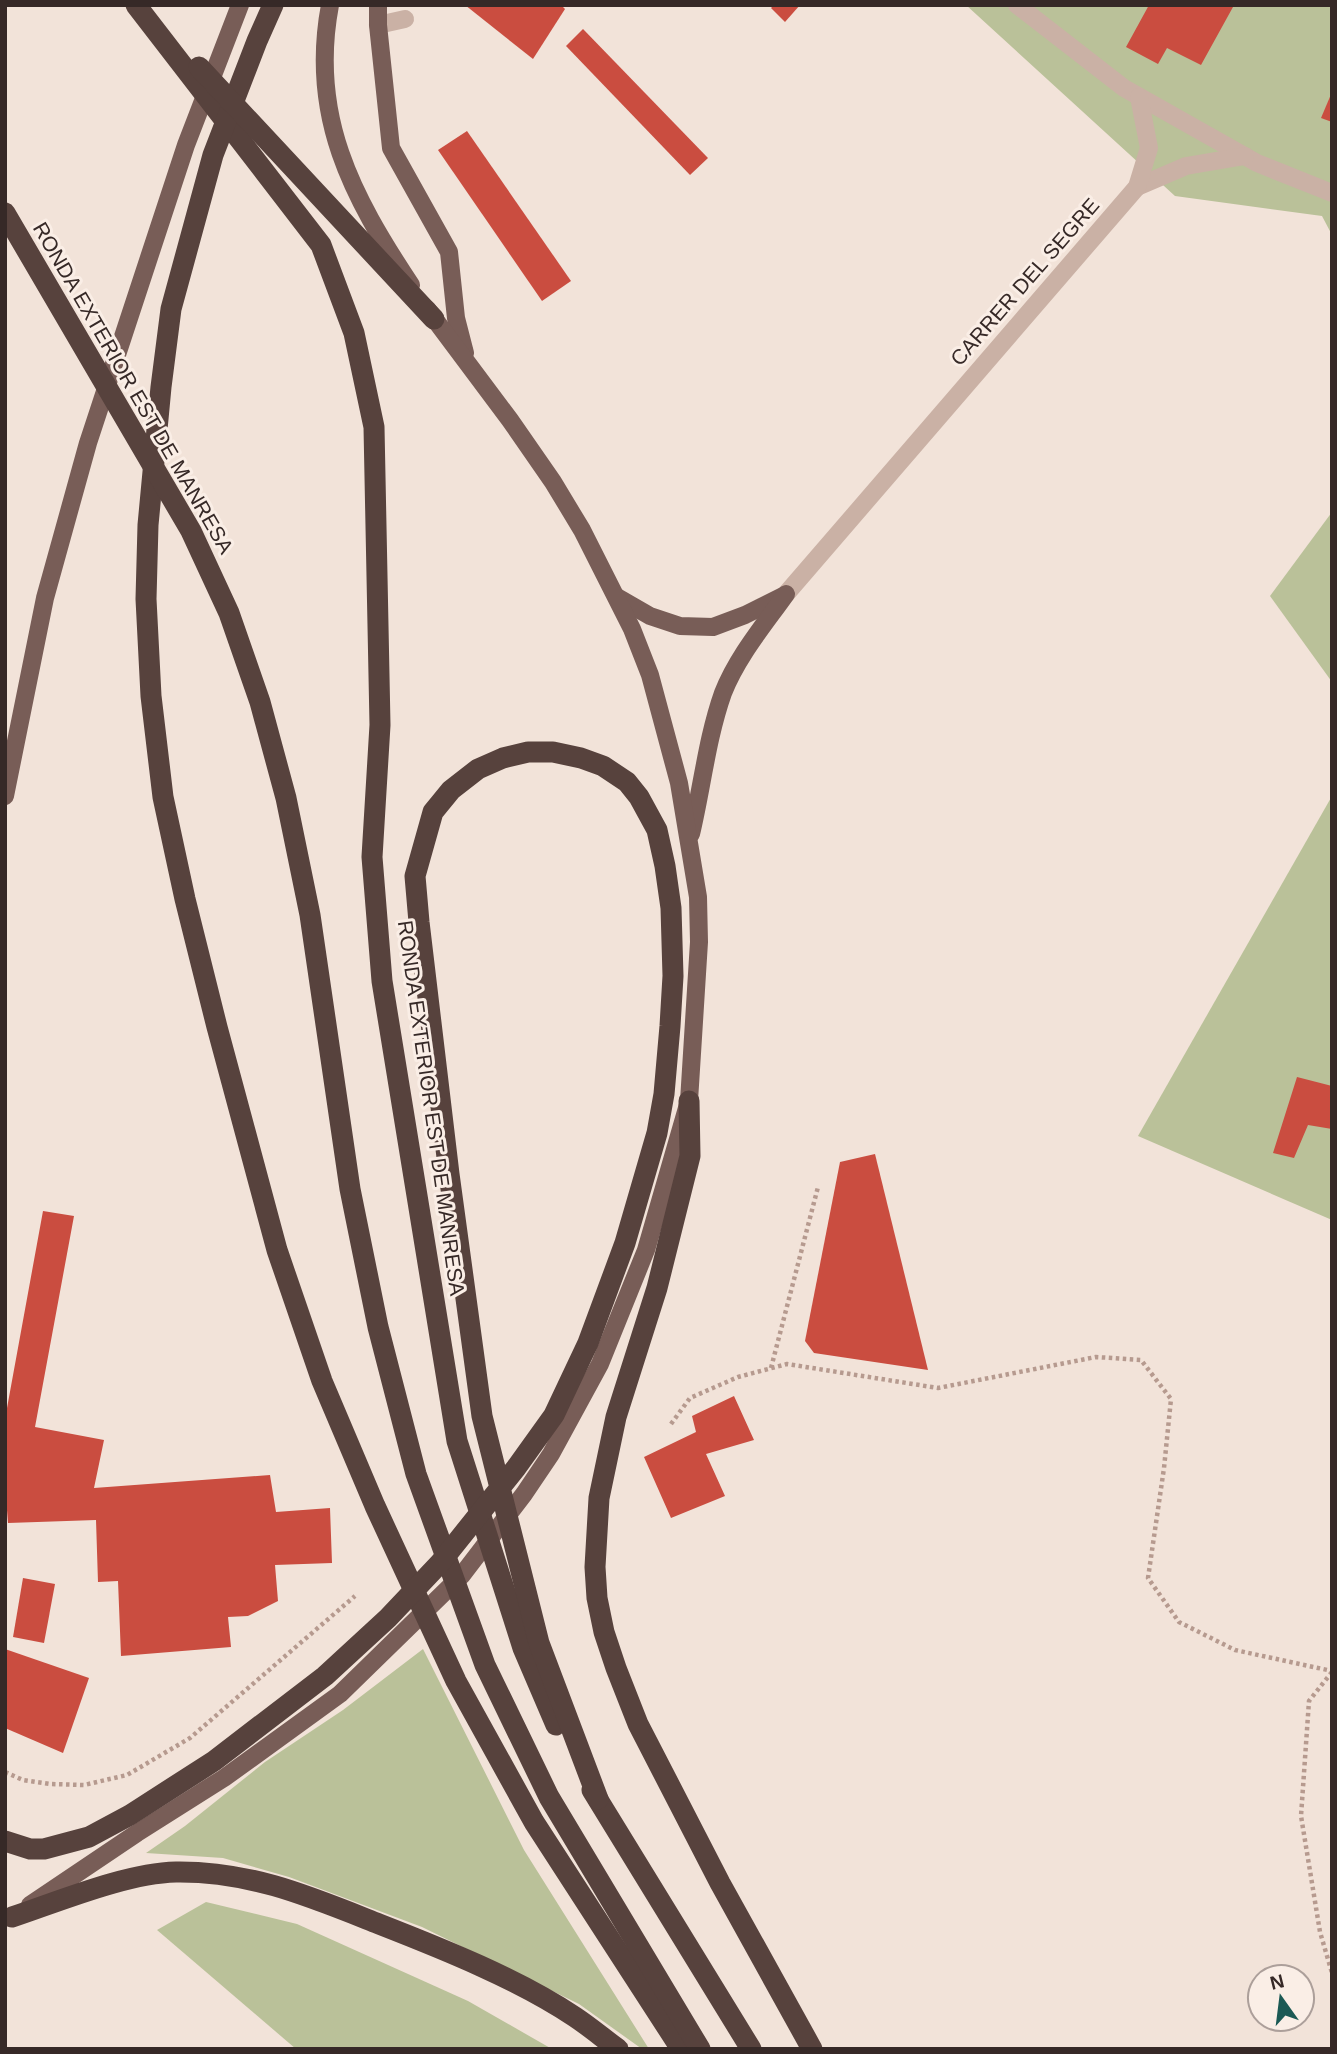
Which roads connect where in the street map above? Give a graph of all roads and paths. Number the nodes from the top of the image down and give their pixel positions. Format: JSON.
{"nodes":[{"id":1,"x":136,"y":5,"type":"edge"},
{"id":2,"x":142,"y":5,"type":"edge"},
{"id":3,"x":273,"y":5,"type":"edge"},
{"id":4,"x":330,"y":5,"type":"edge"},
{"id":5,"x":378,"y":5,"type":"edge"},
{"id":6,"x":1017,"y":5,"type":"edge"},
{"id":7,"x":237,"y":13,"type":"edge"},
{"id":8,"x":405,"y":19,"type":"dead end"},
{"id":9,"x":378,"y":25,"type":"junction"},
{"id":10,"x":1139,"y":97,"type":"junction"},
{"id":11,"x":1245,"y":156,"type":"junction"},
{"id":12,"x":1137,"y":187,"type":"junction"},
{"id":13,"x":1332,"y":193,"type":"edge"},
{"id":14,"x":5,"y":213,"type":"edge"},
{"id":15,"x":434,"y":319,"type":"junction"},
{"id":16,"x":466,"y":360,"type":"junction"},
{"id":17,"x":786,"y":594,"type":"junction"},
{"id":18,"x":617,"y":597,"type":"junction"},
{"id":19,"x":5,"y":796,"type":"edge"},
{"id":20,"x":689,"y":843,"type":"junction"},
{"id":21,"x":689,"y":1101,"type":"junction"},
{"id":22,"x":818,"y":1187,"type":"dead end"},
{"id":23,"x":771,"y":1368,"type":"junction"},
{"id":24,"x":671,"y":1424,"type":"dead end"},
{"id":25,"x":355,"y":1596,"type":"dead end"},
{"id":26,"x":531,"y":1646,"type":"junction"},
{"id":27,"x":1332,"y":1671,"type":"edge"},
{"id":28,"x":5,"y":1772,"type":"edge"},
{"id":29,"x":5,"y":1841,"type":"edge"},
{"id":30,"x":9,"y":1918,"type":"edge"},
{"id":31,"x":1332,"y":1973,"type":"edge"},
{"id":32,"x":618,"y":2049,"type":"edge"},
{"id":33,"x":681,"y":2049,"type":"edge"},
{"id":34,"x":700,"y":2049,"type":"edge"},
{"id":35,"x":751,"y":2049,"type":"edge"},
{"id":36,"x":812,"y":2049,"type":"edge"}],
"edges":[{"from":1,"to":26,"type":"highway","name":"RONDA EXTERIOR EST DE MANRESA"},
{"from":2,"to":15,"type":"highway"},
{"from":3,"to":33,"type":"highway"},
{"from":4,"to":15,"type":"main road"},
{"from":5,"to":9,"type":"main road"},
{"from":6,"to":10,"type":"street"},
{"from":7,"to":19,"type":"main road"},
{"from":8,"to":9,"type":"street"},
{"from":9,"to":16,"type":"main road"},
{"from":10,"to":11,"type":"street"},
{"from":10,"to":12,"type":"street","name":"CARRER DEL SEGRE"},
{"from":11,"to":12,"type":"street"},
{"from":11,"to":13,"type":"street"},
{"from":12,"to":17,"type":"street","name":"CARRER DEL SEGRE"},
{"from":14,"to":34,"type":"highway","name":"RONDA EXTERIOR EST DE MANRESA"},
{"from":15,"to":16,"type":"main road"},
{"from":16,"to":18,"type":"main road"},
{"from":17,"to":18,"type":"main road"},
{"from":17,"to":20,"type":"main road"},
{"from":18,"to":20,"type":"main road"},
{"from":20,"to":21,"type":"main road"},
{"from":21,"to":30,"type":"main road"},
{"from":21,"to":36,"type":"highway"},
{"from":22,"to":23,"type":"path"},
{"from":23,"to":24,"type":"path"},
{"from":23,"to":27,"type":"path"},
{"from":25,"to":28,"type":"path"},
{"from":26,"to":29,"type":"highway"},
{"from":26,"to":35,"type":"highway"},
{"from":27,"to":31,"type":"path"},
{"from":30,"to":32,"type":"highway"}]}
